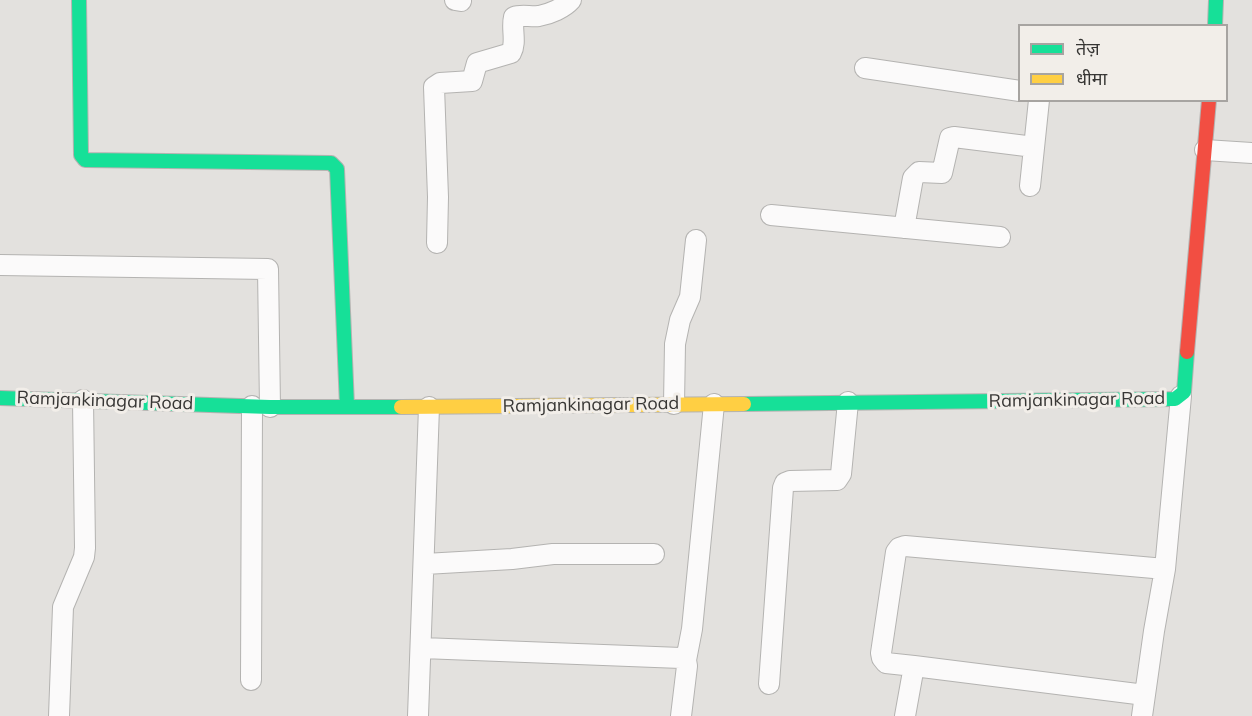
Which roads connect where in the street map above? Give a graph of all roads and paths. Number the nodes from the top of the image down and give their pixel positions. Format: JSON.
{"nodes":[{"id":1,"x":79,"y":0,"type":"edge"},
{"id":2,"x":455,"y":0,"type":"edge"},
{"id":3,"x":461,"y":0,"type":"edge"},
{"id":4,"x":572,"y":0,"type":"edge"},
{"id":5,"x":1216,"y":0,"type":"edge"},
{"id":6,"x":1215,"y":24,"type":"edge"},
{"id":7,"x":865,"y":68,"type":"dead end"},
{"id":8,"x":1018,"y":91,"type":"edge"},
{"id":9,"x":1039,"y":102,"type":"edge"},
{"id":10,"x":1209,"y":102,"type":"edge"},
{"id":11,"x":1034,"y":147,"type":"junction"},
{"id":12,"x":1205,"y":150,"type":"junction"},
{"id":13,"x":1252,"y":153,"type":"edge"},
{"id":14,"x":1030,"y":186,"type":"dead end"},
{"id":15,"x":771,"y":214,"type":"dead end"},
{"id":16,"x":904,"y":228,"type":"junction"},
{"id":17,"x":1000,"y":237,"type":"dead end"},
{"id":18,"x":696,"y":240,"type":"dead end"},
{"id":19,"x":437,"y":243,"type":"dead end"},
{"id":20,"x":0,"y":265,"type":"edge"},
{"id":21,"x":1181,"y":396,"type":"junction"},
{"id":22,"x":0,"y":398,"type":"edge"},
{"id":23,"x":83,"y":400,"type":"junction"},
{"id":24,"x":849,"y":402,"type":"junction"},
{"id":25,"x":674,"y":404,"type":"junction"},
{"id":26,"x":714,"y":404,"type":"junction"},
{"id":27,"x":261,"y":406,"type":"junction"},
{"id":28,"x":347,"y":406,"type":"junction"},
{"id":29,"x":429,"y":407,"type":"junction"},
{"id":30,"x":654,"y":554,"type":"dead end"},
{"id":31,"x":425,"y":564,"type":"junction"},
{"id":32,"x":1165,"y":569,"type":"junction"},
{"id":33,"x":422,"y":648,"type":"junction"},
{"id":34,"x":686,"y":660,"type":"junction"},
{"id":35,"x":914,"y":666,"type":"junction"},
{"id":36,"x":251,"y":680,"type":"dead end"},
{"id":37,"x":770,"y":684,"type":"dead end"},
{"id":38,"x":1145,"y":694,"type":"junction"},
{"id":39,"x":59,"y":716,"type":"edge"},
{"id":40,"x":418,"y":716,"type":"edge"},
{"id":41,"x":681,"y":716,"type":"edge"},
{"id":42,"x":905,"y":716,"type":"edge"},
{"id":43,"x":1142,"y":716,"type":"edge"}],
"edges":[{"from":1,"to":28,"type":"street"},
{"from":2,"to":3,"type":"street"},
{"from":4,"to":19,"type":"street"},
{"from":5,"to":6,"type":"street"},
{"from":7,"to":8,"type":"street"},
{"from":9,"to":11,"type":"street"},
{"from":10,"to":12,"type":"street"},
{"from":11,"to":14,"type":"street"},
{"from":11,"to":16,"type":"street"},
{"from":12,"to":13,"type":"street"},
{"from":12,"to":21,"type":"street"},
{"from":15,"to":16,"type":"street"},
{"from":16,"to":17,"type":"street"},
{"from":18,"to":25,"type":"street"},
{"from":20,"to":27,"type":"street"},
{"from":21,"to":24,"type":"street","name":"Ramjankinagar Road"},
{"from":21,"to":32,"type":"street"},
{"from":22,"to":23,"type":"street","name":"Ramjankinagar Road"},
{"from":23,"to":27,"type":"street","name":"Ramjankinagar Road"},
{"from":23,"to":39,"type":"street"},
{"from":24,"to":26,"type":"street","name":"Ramjankinagar Road"},
{"from":24,"to":37,"type":"street"},
{"from":25,"to":26,"type":"street","name":"Ramjankinagar Road"},
{"from":25,"to":29,"type":"street","name":"Ramjankinagar Road"},
{"from":26,"to":34,"type":"street"},
{"from":27,"to":28,"type":"street","name":"Ramjankinagar Road"},
{"from":27,"to":36,"type":"street"},
{"from":28,"to":29,"type":"street","name":"Ramjankinagar Road"},
{"from":29,"to":31,"type":"street"},
{"from":30,"to":31,"type":"street"},
{"from":31,"to":33,"type":"street"},
{"from":32,"to":35,"type":"street"},
{"from":32,"to":38,"type":"street"},
{"from":33,"to":34,"type":"street"},
{"from":33,"to":40,"type":"street"},
{"from":34,"to":41,"type":"street"},
{"from":35,"to":38,"type":"street"},
{"from":35,"to":42,"type":"street"},
{"from":38,"to":43,"type":"street"}]}
